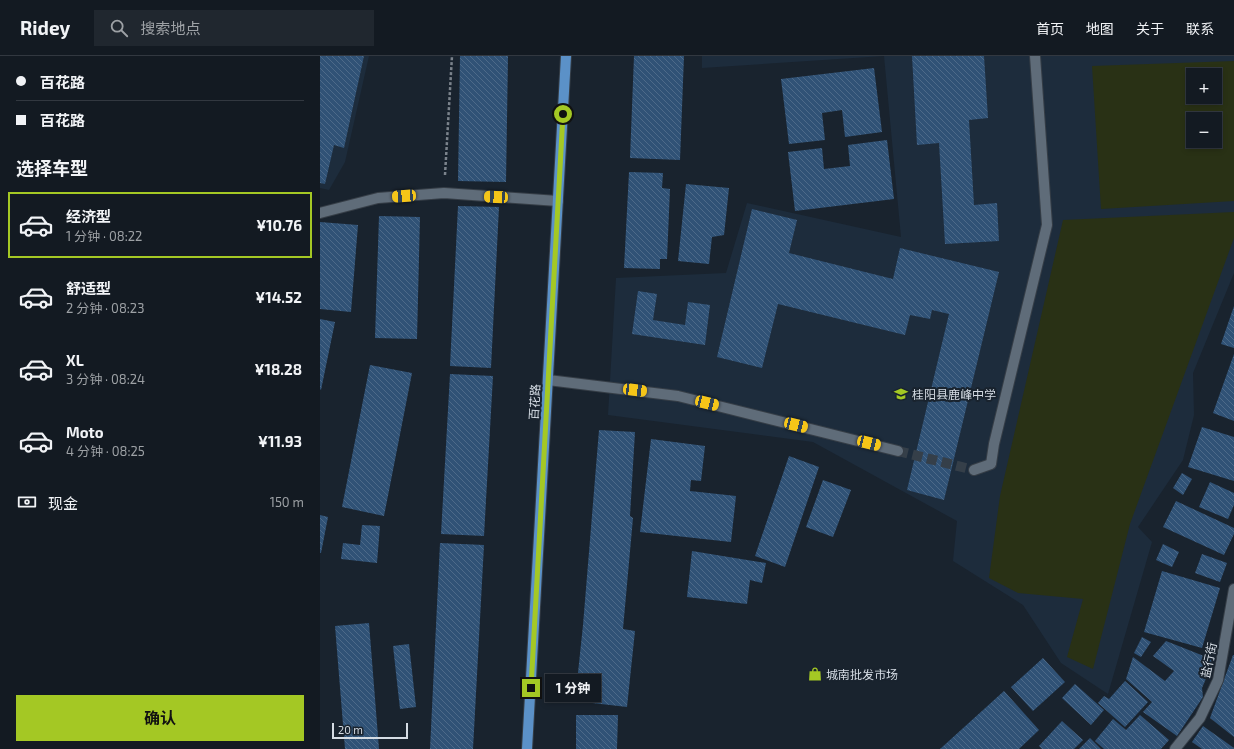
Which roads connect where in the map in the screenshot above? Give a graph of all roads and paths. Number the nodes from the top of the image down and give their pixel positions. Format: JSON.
{"nodes":[{"id":1,"x":452,"y":56,"type":"edge"},
{"id":2,"x":566,"y":56,"type":"edge"},
{"id":3,"x":1035,"y":56,"type":"edge"},
{"id":4,"x":444,"y":193,"type":"junction"},
{"id":5,"x":558,"y":201,"type":"junction"},
{"id":6,"x":320,"y":213,"type":"edge"},
{"id":7,"x":548,"y":380,"type":"junction"},
{"id":8,"x":898,"y":451,"type":"tunnel mouth"},
{"id":9,"x":974,"y":470,"type":"tunnel mouth"},
{"id":10,"x":1234,"y":589,"type":"edge"},
{"id":11,"x":527,"y":749,"type":"edge"},
{"id":12,"x":1174,"y":749,"type":"edge"}],
"edges":[{"from":1,"to":4,"type":"path"},
{"from":2,"to":5,"type":"main road","name":"百花路"},
{"from":3,"to":9,"type":"street"},
{"from":4,"to":5,"type":"street"},
{"from":4,"to":6,"type":"street"},
{"from":5,"to":7,"type":"main road","name":"百花路"},
{"from":7,"to":8,"type":"street"},
{"from":7,"to":11,"type":"main road","name":"百花路"},
{"from":10,"to":12,"type":"street","name":"盐行街"}]}
